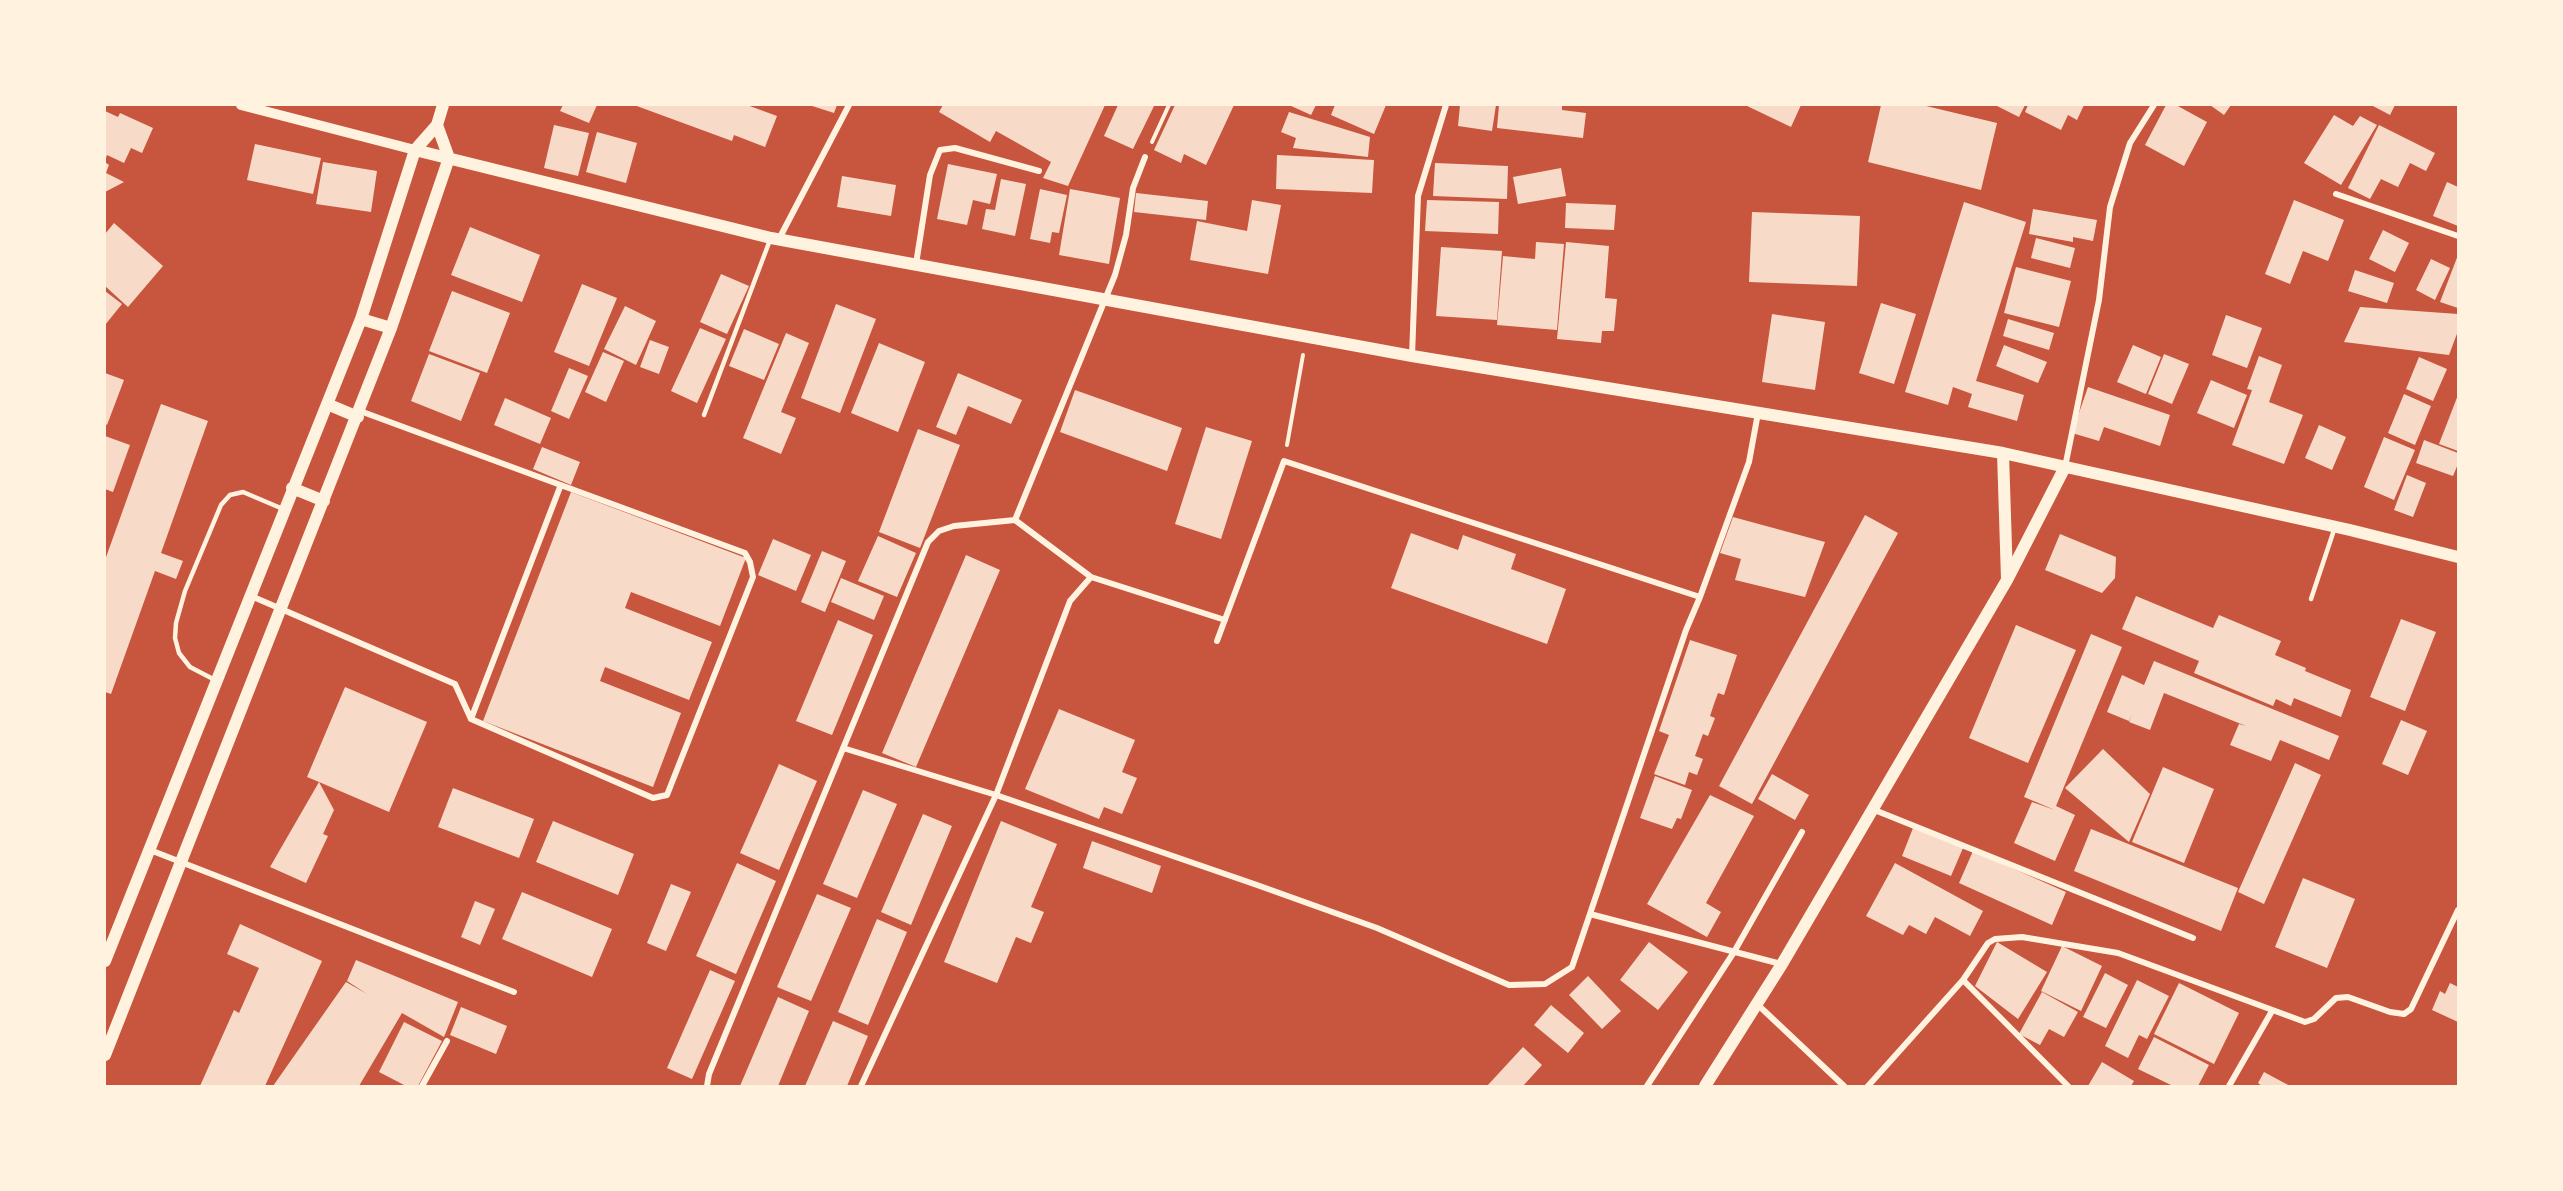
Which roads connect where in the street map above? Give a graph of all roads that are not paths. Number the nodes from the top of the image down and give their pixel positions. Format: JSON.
{"nodes":[{"id":1,"x":242,"y":105,"type":"edge"},
{"id":2,"x":442,"y":105,"type":"edge"},
{"id":3,"x":849,"y":105,"type":"edge"},
{"id":4,"x":1446,"y":105,"type":"edge"},
{"id":5,"x":2154,"y":105,"type":"edge"},
{"id":6,"x":437,"y":125,"type":"junction"},
{"id":7,"x":415,"y":150,"type":"junction"},
{"id":8,"x":1145,"y":157,"type":"road end"},
{"id":9,"x":449,"y":158,"type":"junction"},
{"id":10,"x":1039,"y":171,"type":"dead end"},
{"id":11,"x":2336,"y":194,"type":"dead end"},
{"id":12,"x":2458,"y":237,"type":"edge"},
{"id":13,"x":775,"y":238,"type":"junction"},
{"id":14,"x":916,"y":265,"type":"junction"},
{"id":15,"x":1104,"y":300,"type":"junction"},
{"id":16,"x":361,"y":319,"type":"junction"},
{"id":17,"x":391,"y":328,"type":"junction"},
{"id":18,"x":1412,"y":356,"type":"junction"},
{"id":19,"x":327,"y":404,"type":"junction"},
{"id":20,"x":1758,"y":413,"type":"junction"},
{"id":21,"x":359,"y":414,"type":"junction"},
{"id":22,"x":704,"y":415,"type":"dead end"},
{"id":23,"x":2003,"y":453,"type":"junction"},
{"id":24,"x":2065,"y":467,"type":"junction"},
{"id":25,"x":560,"y":487,"type":"junction"},
{"id":26,"x":292,"y":488,"type":"junction"},
{"id":27,"x":324,"y":501,"type":"junction"},
{"id":28,"x":285,"y":509,"type":"junction"},
{"id":29,"x":1015,"y":519,"type":"junction"},
{"id":30,"x":2335,"y":527,"type":"junction"},
{"id":31,"x":2458,"y":557,"type":"edge"},
{"id":32,"x":1091,"y":577,"type":"junction"},
{"id":33,"x":2007,"y":580,"type":"junction"},
{"id":34,"x":250,"y":595,"type":"junction"},
{"id":35,"x":1700,"y":597,"type":"junction"},
{"id":36,"x":2311,"y":599,"type":"dead end"},
{"id":37,"x":281,"y":608,"type":"junction"},
{"id":38,"x":1225,"y":620,"type":"junction"},
{"id":39,"x":1217,"y":641,"type":"dead end"},
{"id":40,"x":217,"y":682,"type":"junction"},
{"id":41,"x":471,"y":719,"type":"junction"},
{"id":42,"x":843,"y":748,"type":"junction"},
{"id":43,"x":996,"y":795,"type":"junction"},
{"id":44,"x":1872,"y":808,"type":"junction"},
{"id":45,"x":1802,"y":832,"type":"dead end"},
{"id":46,"x":149,"y":850,"type":"junction"},
{"id":47,"x":181,"y":864,"type":"junction"},
{"id":48,"x":2458,"y":910,"type":"edge"},
{"id":49,"x":1590,"y":914,"type":"junction"},
{"id":50,"x":2193,"y":938,"type":"dead end"},
{"id":51,"x":1734,"y":952,"type":"junction"},
{"id":52,"x":105,"y":961,"type":"edge"},
{"id":53,"x":1782,"y":964,"type":"junction"},
{"id":54,"x":1963,"y":980,"type":"junction"},
{"id":55,"x":514,"y":992,"type":"dead end"},
{"id":56,"x":1757,"y":1004,"type":"junction"},
{"id":57,"x":2272,"y":1011,"type":"junction"},
{"id":58,"x":447,"y":1041,"type":"dead end"},
{"id":59,"x":105,"y":1055,"type":"edge"},
{"id":60,"x":422,"y":1086,"type":"edge"},
{"id":61,"x":707,"y":1086,"type":"edge"},
{"id":62,"x":861,"y":1086,"type":"edge"},
{"id":63,"x":1647,"y":1086,"type":"edge"},
{"id":64,"x":1705,"y":1086,"type":"edge"},
{"id":65,"x":1844,"y":1086,"type":"edge"},
{"id":66,"x":1868,"y":1086,"type":"edge"},
{"id":67,"x":2068,"y":1086,"type":"edge"},
{"id":68,"x":2229,"y":1086,"type":"edge"}],
"edges":[{"from":1,"to":7,"type":"street"},
{"from":2,"to":6,"type":"main road"},
{"from":3,"to":13,"type":"street"},
{"from":4,"to":18,"type":"street"},
{"from":5,"to":24,"type":"street"},
{"from":6,"to":7,"type":"main road"},
{"from":6,"to":9,"type":"main road"},
{"from":7,"to":9,"type":"main road"},
{"from":7,"to":16,"type":"main road"},
{"from":8,"to":15,"type":"street"},
{"from":9,"to":13,"type":"main road"},
{"from":9,"to":17,"type":"main road"},
{"from":10,"to":14,"type":"street"},
{"from":11,"to":12,"type":"street"},
{"from":13,"to":14,"type":"main road"},
{"from":13,"to":22,"type":"lane"},
{"from":14,"to":15,"type":"main road"},
{"from":15,"to":18,"type":"main road"},
{"from":15,"to":29,"type":"street"},
{"from":16,"to":17,"type":"main road"},
{"from":16,"to":19,"type":"main road"},
{"from":17,"to":21,"type":"main road"},
{"from":18,"to":20,"type":"main road"},
{"from":19,"to":21,"type":"main road"},
{"from":19,"to":26,"type":"main road"},
{"from":20,"to":23,"type":"main road"},
{"from":20,"to":35,"type":"street"},
{"from":21,"to":25,"type":"street"},
{"from":21,"to":27,"type":"main road"},
{"from":23,"to":24,"type":"main road"},
{"from":23,"to":33,"type":"main road"},
{"from":24,"to":30,"type":"main road"},
{"from":24,"to":33,"type":"main road"},
{"from":25,"to":41,"type":"street"},
{"from":25,"to":41,"type":"street"},
{"from":26,"to":27,"type":"main road"},
{"from":26,"to":28,"type":"main road"},
{"from":27,"to":37,"type":"main road"},
{"from":28,"to":34,"type":"main road"},
{"from":28,"to":40,"type":"lane"},
{"from":29,"to":32,"type":"street"},
{"from":29,"to":42,"type":"street"},
{"from":30,"to":31,"type":"main road"},
{"from":30,"to":36,"type":"lane"},
{"from":32,"to":38,"type":"street"},
{"from":32,"to":43,"type":"street"},
{"from":33,"to":44,"type":"main road"},
{"from":34,"to":37,"type":"street"},
{"from":34,"to":40,"type":"main road"},
{"from":35,"to":38,"type":"street"},
{"from":35,"to":49,"type":"street"},
{"from":37,"to":41,"type":"street"},
{"from":37,"to":47,"type":"main road"},
{"from":38,"to":39,"type":"street"},
{"from":40,"to":46,"type":"main road"},
{"from":42,"to":43,"type":"street"},
{"from":42,"to":61,"type":"street"},
{"from":43,"to":49,"type":"street"},
{"from":43,"to":62,"type":"street"},
{"from":44,"to":50,"type":"street"},
{"from":44,"to":53,"type":"main road"},
{"from":45,"to":51,"type":"street"},
{"from":46,"to":47,"type":"street"},
{"from":46,"to":52,"type":"main road"},
{"from":47,"to":55,"type":"street"},
{"from":47,"to":59,"type":"main road"},
{"from":48,"to":57,"type":"street"},
{"from":49,"to":51,"type":"street"},
{"from":51,"to":53,"type":"street"},
{"from":51,"to":63,"type":"street"},
{"from":53,"to":56,"type":"main road"},
{"from":54,"to":57,"type":"street"},
{"from":54,"to":66,"type":"street"},
{"from":54,"to":67,"type":"street"},
{"from":56,"to":64,"type":"main road"},
{"from":56,"to":65,"type":"street"},
{"from":57,"to":68,"type":"street"},
{"from":58,"to":60,"type":"street"}]}
